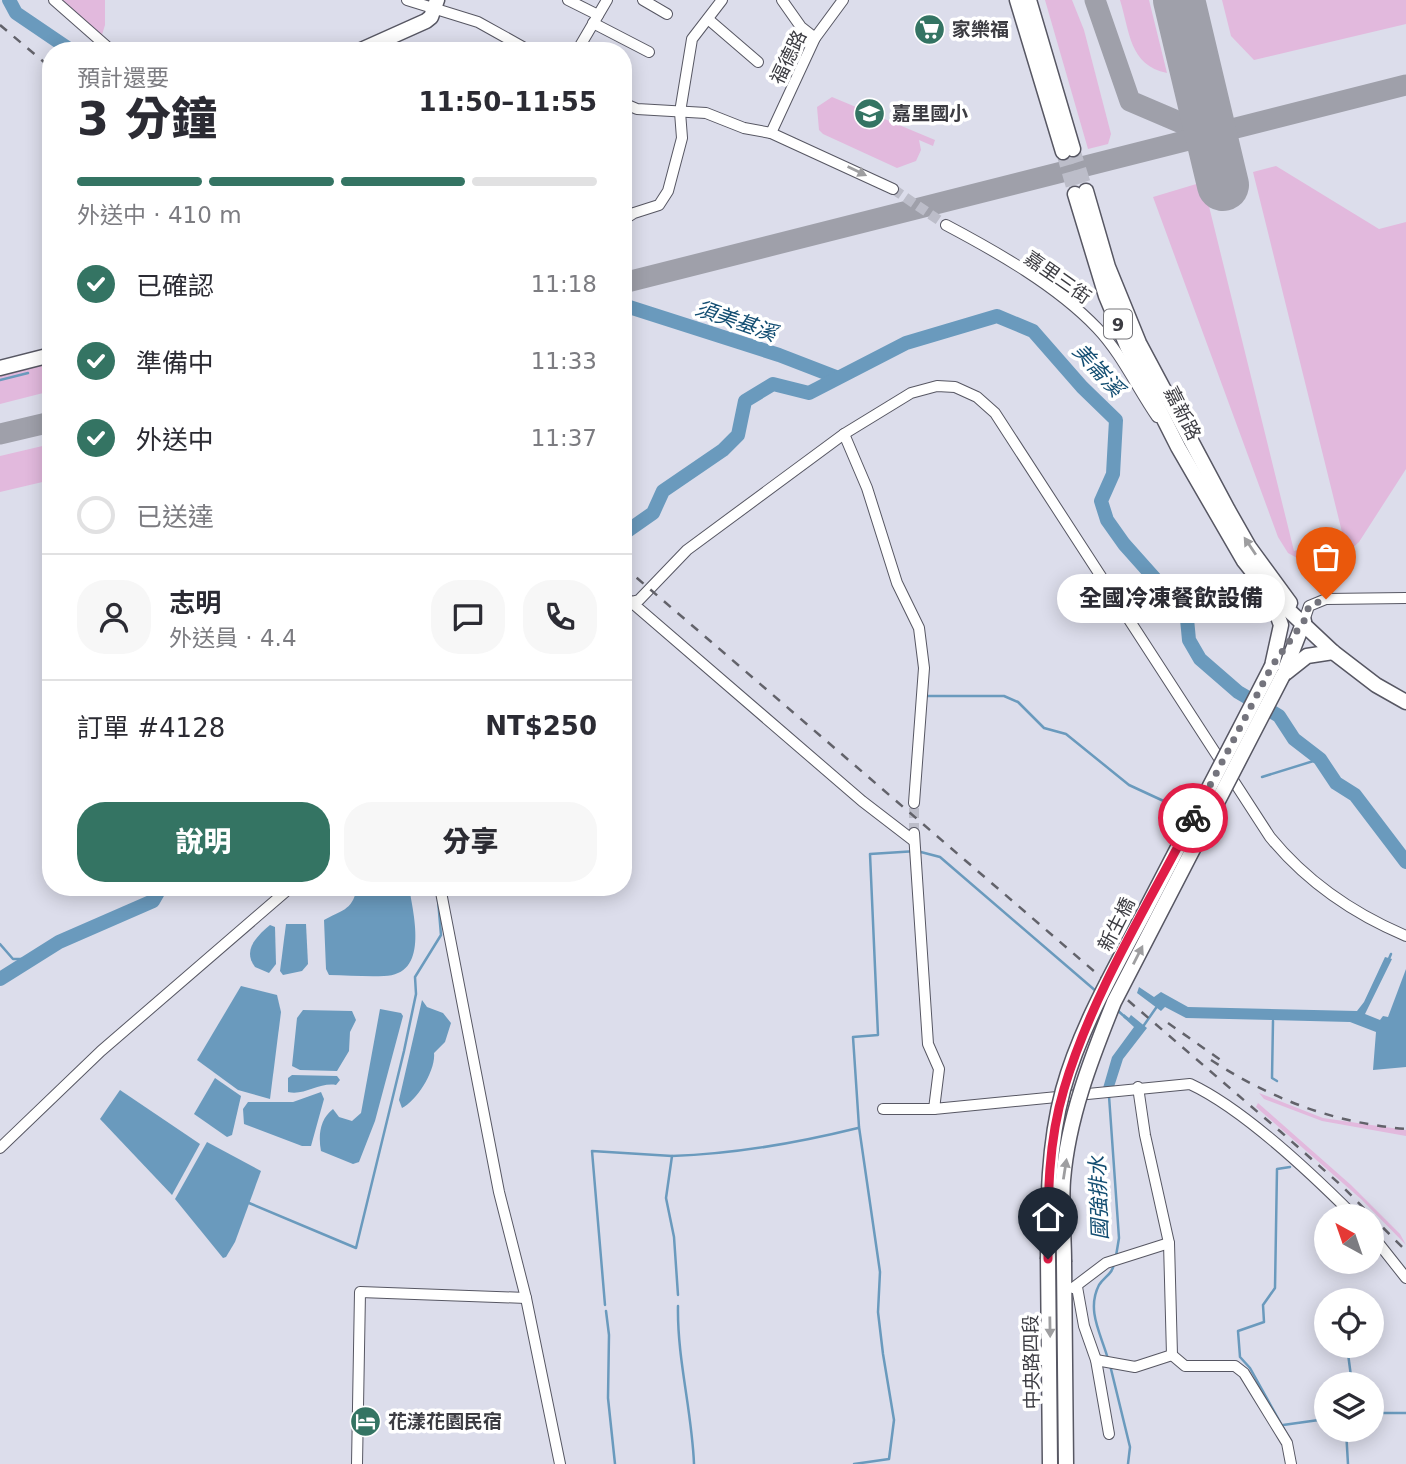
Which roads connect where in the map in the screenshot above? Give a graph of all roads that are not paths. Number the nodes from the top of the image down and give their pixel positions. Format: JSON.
{"nodes":[{"id":1,"x":54,"y":0,"type":"edge"},
{"id":2,"x":407,"y":0,"type":"edge"},
{"id":3,"x":568,"y":0,"type":"edge"},
{"id":4,"x":607,"y":0,"type":"edge"},
{"id":5,"x":643,"y":0,"type":"edge"},
{"id":6,"x":722,"y":0,"type":"edge"},
{"id":7,"x":782,"y":0,"type":"edge"},
{"id":8,"x":843,"y":0,"type":"edge"},
{"id":9,"x":1017,"y":0,"type":"edge"},
{"id":10,"x":1029,"y":0,"type":"edge"},
{"id":11,"x":436,"y":3,"type":"edge"},
{"id":12,"x":667,"y":14,"type":"dead end"},
{"id":13,"x":596,"y":19,"type":"junction"},
{"id":14,"x":708,"y":19,"type":"junction"},
{"id":15,"x":815,"y":38,"type":"junction"},
{"id":16,"x":102,"y":42,"type":"edge"},
{"id":17,"x":379,"y":42,"type":"edge"},
{"id":18,"x":514,"y":42,"type":"edge"},
{"id":19,"x":582,"y":42,"type":"edge"},
{"id":20,"x":649,"y":52,"type":"dead end"},
{"id":21,"x":758,"y":62,"type":"dead end"},
{"id":22,"x":632,"y":108,"type":"edge"},
{"id":23,"x":680,"y":112,"type":"junction"},
{"id":24,"x":771,"y":133,"type":"junction"},
{"id":25,"x":893,"y":189,"type":"tunnel mouth"},
{"id":26,"x":632,"y":214,"type":"edge"},
{"id":27,"x":946,"y":225,"type":"tunnel mouth"},
{"id":28,"x":42,"y":357,"type":"edge"},
{"id":29,"x":0,"y":368,"type":"edge"},
{"id":30,"x":844,"y":435,"type":"junction"},
{"id":31,"x":1178,"y":447,"type":"junction"},
{"id":32,"x":1268,"y":590,"type":"junction"},
{"id":33,"x":1406,"y":598,"type":"edge"},
{"id":34,"x":632,"y":601,"type":"edge"},
{"id":35,"x":632,"y":607,"type":"edge"},
{"id":36,"x":1304,"y":621,"type":"junction"},
{"id":37,"x":1333,"y":652,"type":"junction"},
{"id":38,"x":1277,"y":671,"type":"junction"},
{"id":39,"x":1406,"y":702,"type":"edge"},
{"id":40,"x":914,"y":803,"type":"tunnel mouth"},
{"id":41,"x":281,"y":896,"type":"edge"},
{"id":42,"x":442,"y":896,"type":"edge"},
{"id":43,"x":1406,"y":936,"type":"edge"},
{"id":44,"x":1139,"y":1087,"type":"junction"},
{"id":45,"x":883,"y":1109,"type":"dead end"},
{"id":46,"x":934,"y":1109,"type":"junction"},
{"id":47,"x":0,"y":1148,"type":"edge"},
{"id":48,"x":1341,"y":1204,"type":"edge"},
{"id":49,"x":1169,"y":1243,"type":"junction"},
{"id":50,"x":1384,"y":1250,"type":"edge"},
{"id":51,"x":1048,"y":1259,"type":"joint"},
{"id":52,"x":1064,"y":1262,"type":"joint"},
{"id":53,"x":1406,"y":1278,"type":"edge"},
{"id":54,"x":1077,"y":1287,"type":"junction"},
{"id":55,"x":1063,"y":1293,"type":"junction"},
{"id":56,"x":526,"y":1298,"type":"junction"},
{"id":57,"x":1172,"y":1355,"type":"junction"},
{"id":58,"x":1096,"y":1360,"type":"junction"},
{"id":59,"x":1109,"y":1434,"type":"dead end"},
{"id":60,"x":357,"y":1464,"type":"edge"},
{"id":61,"x":560,"y":1464,"type":"edge"},
{"id":62,"x":1050,"y":1464,"type":"edge"},
{"id":63,"x":1066,"y":1464,"type":"edge"},
{"id":64,"x":1291,"y":1464,"type":"edge"}],
"edges":[{"from":1,"to":16,"type":"street"},
{"from":2,"to":11,"type":"street"},
{"from":3,"to":13,"type":"street"},
{"from":4,"to":13,"type":"street"},
{"from":5,"to":12,"type":"street"},
{"from":6,"to":14,"type":"street"},
{"from":7,"to":15,"type":"street"},
{"from":8,"to":15,"type":"street","name":"福德路"},
{"from":9,"to":10,"type":"street"},
{"from":11,"to":17,"type":"street"},
{"from":11,"to":18,"type":"street"},
{"from":13,"to":19,"type":"street"},
{"from":13,"to":20,"type":"street"},
{"from":14,"to":21,"type":"street"},
{"from":14,"to":23,"type":"street"},
{"from":15,"to":24,"type":"street","name":"福德路"},
{"from":22,"to":23,"type":"street"},
{"from":23,"to":24,"type":"street"},
{"from":23,"to":26,"type":"street"},
{"from":24,"to":25,"type":"street","one_way":true},
{"from":27,"to":31,"type":"street","name":"嘉里三街"},
{"from":28,"to":29,"type":"street"},
{"from":30,"to":34,"type":"street"},
{"from":30,"to":40,"type":"street"},
{"from":30,"to":43,"type":"street"},
{"from":31,"to":32,"type":"street","name":"嘉新路","number":"9"},
{"from":36,"to":31,"type":"street","name":"嘉新路","number":"9","one_way":true},
{"from":32,"to":36,"type":"street","name":"嘉新路","number":"9"},
{"from":32,"to":38,"type":"street"},
{"from":33,"to":36,"type":"street"},
{"from":35,"to":46,"type":"street"},
{"from":36,"to":37,"type":"street","name":"嘉新路","number":"9"},
{"from":36,"to":38,"type":"street"},
{"from":37,"to":38,"type":"street"},
{"from":37,"to":39,"type":"street","name":"嘉新路","number":"9"},
{"from":38,"to":51,"type":"street","name":"新生橋","bridge":true},
{"from":52,"to":38,"type":"street","name":"新生橋","one_way":true,"bridge":true},
{"from":41,"to":47,"type":"street"},
{"from":42,"to":56,"type":"street"},
{"from":44,"to":46,"type":"street"},
{"from":44,"to":48,"type":"street"},
{"from":44,"to":49,"type":"street"},
{"from":45,"to":46,"type":"street"},
{"from":49,"to":54,"type":"street"},
{"from":49,"to":57,"type":"street"},
{"from":50,"to":53,"type":"street"},
{"from":51,"to":62,"type":"street","name":"中央路四段","one_way":true},
{"from":52,"to":55,"type":"street","name":"中央路四段"},
{"from":54,"to":55,"type":"street"},
{"from":54,"to":58,"type":"street"},
{"from":55,"to":63,"type":"street","name":"中央路四段"},
{"from":56,"to":60,"type":"street"},
{"from":56,"to":61,"type":"street"},
{"from":57,"to":58,"type":"street"},
{"from":57,"to":64,"type":"street"},
{"from":58,"to":59,"type":"street"}]}
